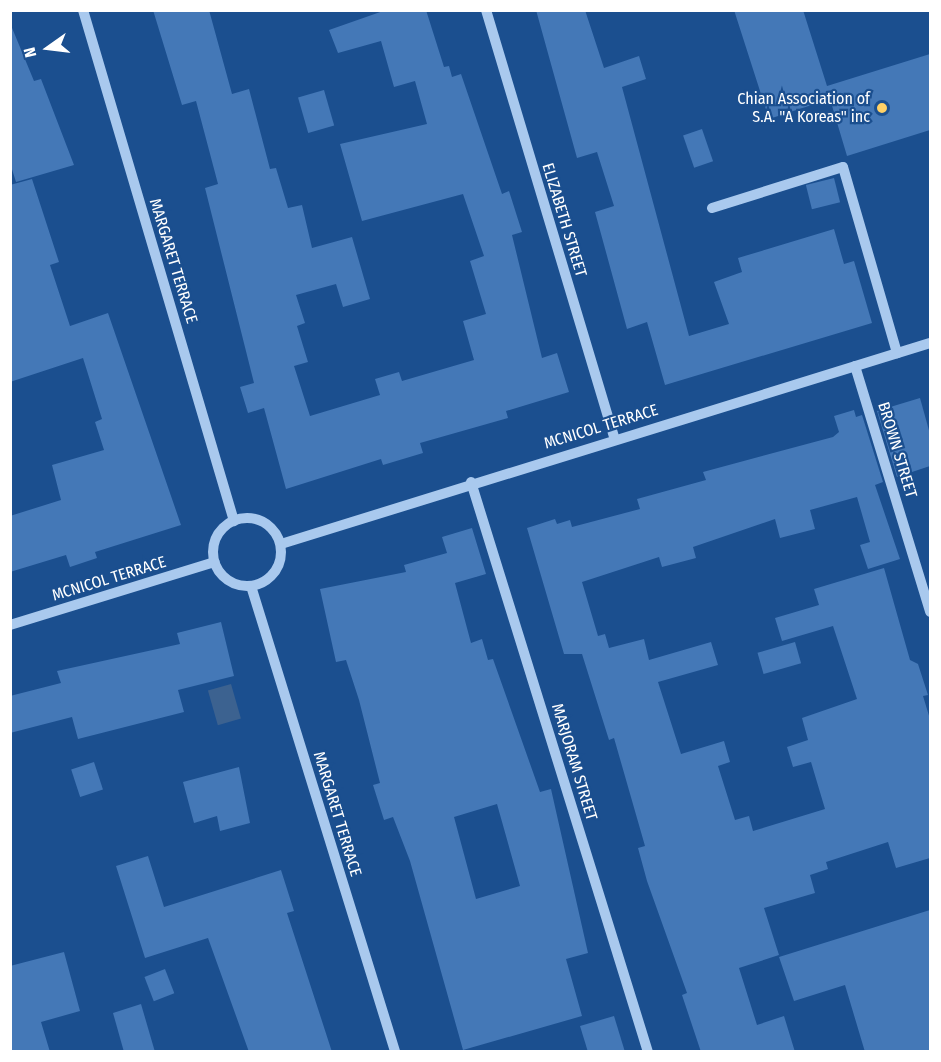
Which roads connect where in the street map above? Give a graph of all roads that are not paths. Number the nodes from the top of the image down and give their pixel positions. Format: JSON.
{"nodes":[{"id":1,"x":83,"y":10,"type":"edge"},
{"id":2,"x":486,"y":10,"type":"edge"},
{"id":3,"x":712,"y":208,"type":"dead end"},
{"id":4,"x":930,"y":343,"type":"edge"},
{"id":5,"x":897,"y":353,"type":"junction"},
{"id":6,"x":855,"y":366,"type":"junction"},
{"id":7,"x":614,"y":437,"type":"junction"},
{"id":8,"x":471,"y":482,"type":"junction"},
{"id":9,"x":234,"y":521,"type":"junction"},
{"id":10,"x":280,"y":544,"type":"junction"},
{"id":11,"x":215,"y":562,"type":"junction"},
{"id":12,"x":251,"y":586,"type":"junction"},
{"id":13,"x":930,"y":612,"type":"edge"},
{"id":14,"x":10,"y":625,"type":"edge"},
{"id":15,"x":395,"y":1052,"type":"edge"},
{"id":16,"x":648,"y":1052,"type":"edge"}],
"edges":[{"from":1,"to":9,"type":"street","name":"MARGARET TERRACE"},
{"from":2,"to":7,"type":"street","name":"ELIZABETH STREET"},
{"from":3,"to":5,"type":"street"},
{"from":4,"to":5,"type":"street","name":"MCNICOL TERRACE"},
{"from":5,"to":6,"type":"street","name":"MCNICOL TERRACE"},
{"from":6,"to":7,"type":"street","name":"MCNICOL TERRACE"},
{"from":6,"to":13,"type":"street","name":"BROWN STREET"},
{"from":7,"to":8,"type":"street","name":"MCNICOL TERRACE"},
{"from":8,"to":10,"type":"street","name":"MCNICOL TERRACE"},
{"from":8,"to":16,"type":"street","name":"MARJORAM STREET"},
{"from":9,"to":10,"type":"street"},
{"from":9,"to":11,"type":"street"},
{"from":10,"to":12,"type":"street"},
{"from":11,"to":12,"type":"street"},
{"from":11,"to":14,"type":"street","name":"MCNICOL TERRACE"},
{"from":12,"to":15,"type":"street","name":"MARGARET TERRACE"}]}
